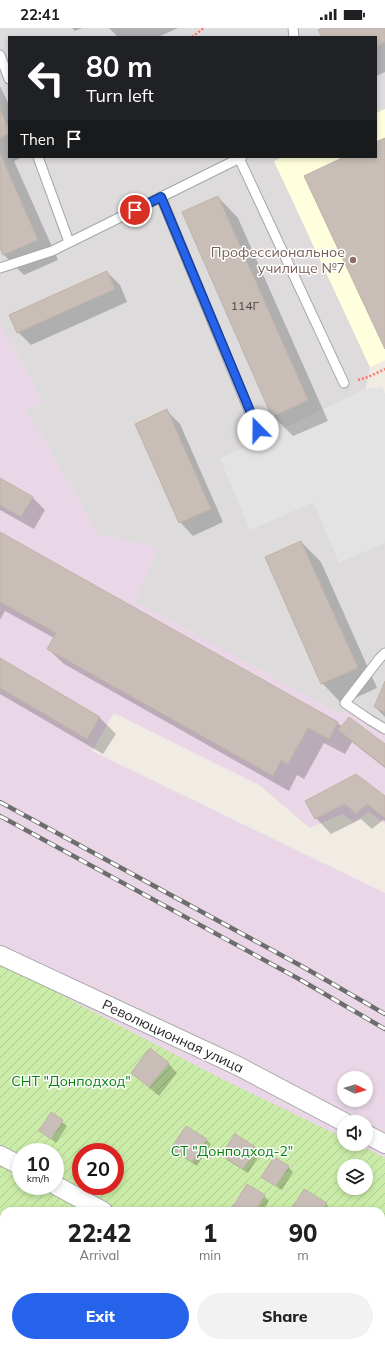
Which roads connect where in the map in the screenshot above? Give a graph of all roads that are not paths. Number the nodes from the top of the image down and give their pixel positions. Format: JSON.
{"nodes":[{"id":1,"x":0,"y":55,"type":"edge"},
{"id":2,"x":8,"y":76,"type":"edge"},
{"id":3,"x":38,"y":158,"type":"edge"},
{"id":4,"x":241,"y":158,"type":"edge"},
{"id":5,"x":161,"y":197,"type":"junction"},
{"id":6,"x":69,"y":242,"type":"junction"},
{"id":7,"x":0,"y":268,"type":"edge"},
{"id":8,"x":344,"y":383,"type":"road end"},
{"id":9,"x":258,"y":430,"type":"dead end"},
{"id":10,"x":385,"y":653,"type":"edge"},
{"id":11,"x":385,"y":729,"type":"edge"},
{"id":12,"x":0,"y":954,"type":"edge"},
{"id":13,"x":337,"y":1118,"type":"edge"},
{"id":14,"x":373,"y":1138,"type":"edge"},
{"id":15,"x":385,"y":1144,"type":"edge"},
{"id":16,"x":0,"y":1155,"type":"edge"},
{"id":17,"x":12,"y":1161,"type":"edge"},
{"id":18,"x":64,"y":1190,"type":"edge"},
{"id":19,"x":96,"y":1207,"type":"edge"}],
"edges":[{"from":1,"to":2,"type":"lane"},
{"from":3,"to":6,"type":"lane"},
{"from":4,"to":5,"type":"lane"},
{"from":4,"to":8,"type":"lane"},
{"from":5,"to":6,"type":"lane"},
{"from":5,"to":9,"type":"lane"},
{"from":6,"to":7,"type":"lane"},
{"from":10,"to":11,"type":"lane"},
{"from":12,"to":13,"type":"street","name":"Революционная улица"},
{"from":14,"to":15,"type":"street"},
{"from":16,"to":17,"type":"street"},
{"from":18,"to":19,"type":"street"}]}
